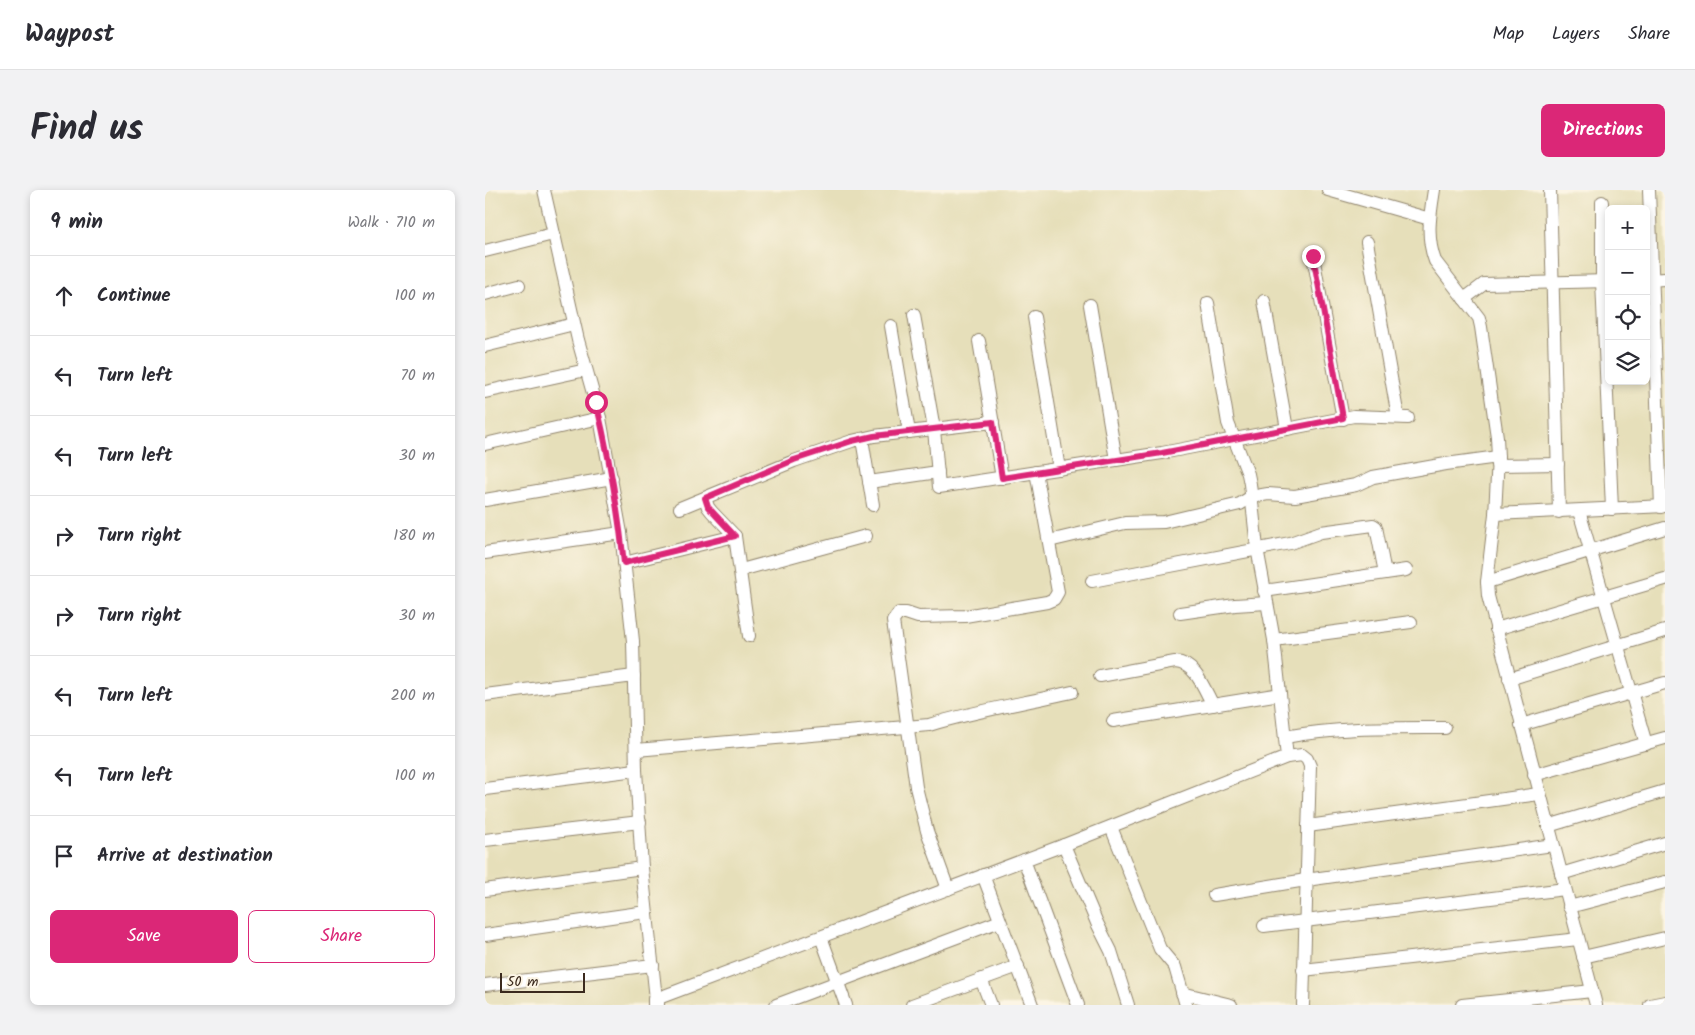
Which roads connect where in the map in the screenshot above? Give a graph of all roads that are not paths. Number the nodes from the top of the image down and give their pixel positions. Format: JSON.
{"nodes":[{"id":1,"x":544,"y":190,"type":"edge"},
{"id":2,"x":1328,"y":190,"type":"edge"},
{"id":3,"x":1434,"y":190,"type":"edge"},
{"id":4,"x":1550,"y":190,"type":"edge"},
{"id":5,"x":1649,"y":190,"type":"edge"},
{"id":6,"x":1602,"y":202,"type":"dead end"},
{"id":7,"x":1430,"y":219,"type":"junction"},
{"id":8,"x":553,"y":234,"type":"junction"},
{"id":9,"x":1367,"y":242,"type":"dead end"},
{"id":10,"x":1649,"y":250,"type":"edge"},
{"id":11,"x":485,"y":251,"type":"edge"},
{"id":12,"x":1313,"y":256,"type":"dead end"},
{"id":13,"x":1665,"y":279,"type":"edge"},
{"id":14,"x":1650,"y":280,"type":"edge"},
{"id":15,"x":1605,"y":281,"type":"edge"},
{"id":16,"x":1552,"y":283,"type":"junction"},
{"id":17,"x":519,"y":285,"type":"dead end"},
{"id":18,"x":485,"y":294,"type":"edge"},
{"id":19,"x":1605,"y":295,"type":"edge"},
{"id":20,"x":1650,"y":295,"type":"edge"},
{"id":21,"x":1464,"y":299,"type":"junction"},
{"id":22,"x":1264,"y":301,"type":"dead end"},
{"id":23,"x":1208,"y":303,"type":"dead end"},
{"id":24,"x":1089,"y":305,"type":"dead end"},
{"id":25,"x":914,"y":316,"type":"dead end"},
{"id":26,"x":1034,"y":317,"type":"dead end"},
{"id":27,"x":574,"y":324,"type":"junction"},
{"id":28,"x":891,"y":326,"type":"dead end"},
{"id":29,"x":979,"y":341,"type":"dead end"},
{"id":30,"x":485,"y":346,"type":"edge"},
{"id":31,"x":586,"y":370,"type":"junction"},
{"id":32,"x":485,"y":392,"type":"edge"},
{"id":33,"x":600,"y":418,"type":"junction"},
{"id":34,"x":1343,"y":418,"type":"junction"},
{"id":35,"x":993,"y":422,"type":"junction"},
{"id":36,"x":934,"y":429,"type":"junction"},
{"id":37,"x":1287,"y":429,"type":"junction"},
{"id":38,"x":909,"y":432,"type":"junction"},
{"id":39,"x":862,"y":439,"type":"junction"},
{"id":40,"x":1233,"y":439,"type":"junction"},
{"id":41,"x":485,"y":444,"type":"edge"},
{"id":42,"x":1116,"y":460,"type":"junction"},
{"id":43,"x":1498,"y":461,"type":"junction"},
{"id":44,"x":1558,"y":464,"type":"junction"},
{"id":45,"x":1059,"y":469,"type":"junction"},
{"id":46,"x":938,"y":472,"type":"junction"},
{"id":47,"x":1036,"y":472,"type":"junction"},
{"id":48,"x":611,"y":478,"type":"junction"},
{"id":49,"x":1002,"y":478,"type":"junction"},
{"id":50,"x":869,"y":482,"type":"junction"},
{"id":51,"x":1251,"y":497,"type":"junction"},
{"id":52,"x":705,"y":498,"type":"junction"},
{"id":53,"x":485,"y":500,"type":"edge"},
{"id":54,"x":873,"y":505,"type":"dead end"},
{"id":55,"x":1663,"y":507,"type":"edge"},
{"id":56,"x":680,"y":508,"type":"dead end"},
{"id":57,"x":1611,"y":509,"type":"junction"},
{"id":58,"x":1579,"y":511,"type":"junction"},
{"id":59,"x":1559,"y":512,"type":"junction"},
{"id":60,"x":1495,"y":514,"type":"junction"},
{"id":61,"x":1665,"y":528,"type":"edge"},
{"id":62,"x":621,"y":532,"type":"junction"},
{"id":63,"x":735,"y":536,"type":"junction"},
{"id":64,"x":866,"y":536,"type":"dead end"},
{"id":65,"x":1049,"y":542,"type":"junction"},
{"id":66,"x":1257,"y":548,"type":"junction"},
{"id":67,"x":1590,"y":551,"type":"junction"},
{"id":68,"x":485,"y":553,"type":"edge"},
{"id":69,"x":624,"y":563,"type":"junction"},
{"id":70,"x":741,"y":570,"type":"junction"},
{"id":71,"x":1406,"y":570,"type":"dead end"},
{"id":72,"x":1385,"y":573,"type":"junction"},
{"id":73,"x":1665,"y":578,"type":"edge"},
{"id":74,"x":1092,"y":581,"type":"dead end"},
{"id":75,"x":1487,"y":582,"type":"junction"},
{"id":76,"x":1603,"y":596,"type":"junction"},
{"id":77,"x":1265,"y":597,"type":"junction"},
{"id":78,"x":1180,"y":613,"type":"dead end"},
{"id":79,"x":1411,"y":622,"type":"dead end"},
{"id":80,"x":1496,"y":629,"type":"junction"},
{"id":81,"x":1665,"y":631,"type":"edge"},
{"id":82,"x":749,"y":636,"type":"dead end"},
{"id":83,"x":1274,"y":640,"type":"junction"},
{"id":84,"x":1618,"y":646,"type":"junction"},
{"id":85,"x":634,"y":676,"type":"junction"},
{"id":86,"x":1100,"y":676,"type":"dead end"},
{"id":87,"x":1509,"y":679,"type":"junction"},
{"id":88,"x":1665,"y":683,"type":"edge"},
{"id":89,"x":1072,"y":692,"type":"dead end"},
{"id":90,"x":1631,"y":693,"type":"junction"},
{"id":91,"x":1280,"y":694,"type":"junction"},
{"id":92,"x":485,"y":695,"type":"edge"},
{"id":93,"x":1213,"y":705,"type":"junction"},
{"id":94,"x":1113,"y":721,"type":"dead end"},
{"id":95,"x":1521,"y":725,"type":"junction"},
{"id":96,"x":908,"y":726,"type":"junction"},
{"id":97,"x":1445,"y":728,"type":"dead end"},
{"id":98,"x":1285,"y":737,"type":"junction"},
{"id":99,"x":1665,"y":738,"type":"edge"},
{"id":100,"x":1646,"y":744,"type":"junction"},
{"id":101,"x":636,"y":750,"type":"junction"},
{"id":102,"x":1287,"y":757,"type":"junction"},
{"id":103,"x":637,"y":770,"type":"junction"},
{"id":104,"x":1534,"y":775,"type":"junction"},
{"id":105,"x":485,"y":790,"type":"edge"},
{"id":106,"x":1665,"y":791,"type":"edge"},
{"id":107,"x":1539,"y":794,"type":"junction"},
{"id":108,"x":640,"y":822,"type":"junction"},
{"id":109,"x":1308,"y":826,"type":"junction"},
{"id":110,"x":1548,"y":826,"type":"junction"},
{"id":111,"x":1111,"y":827,"type":"junction"},
{"id":112,"x":485,"y":840,"type":"edge"},
{"id":113,"x":1665,"y":843,"type":"edge"},
{"id":114,"x":1064,"y":845,"type":"junction"},
{"id":115,"x":1553,"y":845,"type":"junction"},
{"id":116,"x":1024,"y":860,"type":"junction"},
{"id":117,"x":642,"y":868,"type":"junction"},
{"id":118,"x":1561,"y":874,"type":"junction"},
{"id":119,"x":983,"y":875,"type":"junction"},
{"id":120,"x":1306,"y":880,"type":"junction"},
{"id":121,"x":1665,"y":882,"type":"edge"},
{"id":122,"x":948,"y":889,"type":"junction"},
{"id":123,"x":1565,"y":889,"type":"junction"},
{"id":124,"x":485,"y":890,"type":"edge"},
{"id":125,"x":1214,"y":895,"type":"dead end"},
{"id":126,"x":1569,"y":907,"type":"junction"},
{"id":127,"x":646,"y":912,"type":"junction"},
{"id":128,"x":1000,"y":921,"type":"junction"},
{"id":129,"x":1305,"y":921,"type":"junction"},
{"id":130,"x":1265,"y":926,"type":"dead end"},
{"id":131,"x":485,"y":935,"type":"edge"},
{"id":132,"x":821,"y":937,"type":"junction"},
{"id":133,"x":1665,"y":938,"type":"edge"},
{"id":134,"x":1578,"y":939,"type":"junction"},
{"id":135,"x":1583,"y":957,"type":"junction"},
{"id":136,"x":653,"y":965,"type":"junction"},
{"id":137,"x":1017,"y":966,"type":"junction"},
{"id":138,"x":1303,"y":970,"type":"junction"},
{"id":139,"x":981,"y":979,"type":"junction"},
{"id":140,"x":837,"y":982,"type":"junction"},
{"id":141,"x":485,"y":985,"type":"edge"},
{"id":142,"x":1592,"y":990,"type":"junction"},
{"id":143,"x":1184,"y":999,"type":"edge"},
{"id":144,"x":943,"y":1000,"type":"edge"},
{"id":145,"x":656,"y":1002,"type":"edge"},
{"id":146,"x":776,"y":1005,"type":"edge"},
{"id":147,"x":846,"y":1005,"type":"edge"},
{"id":148,"x":911,"y":1005,"type":"edge"},
{"id":149,"x":991,"y":1005,"type":"edge"},
{"id":150,"x":1032,"y":1005,"type":"edge"},
{"id":151,"x":1078,"y":1005,"type":"edge"},
{"id":152,"x":1128,"y":1005,"type":"edge"},
{"id":153,"x":1231,"y":1005,"type":"edge"},
{"id":154,"x":1303,"y":1005,"type":"edge"},
{"id":155,"x":1462,"y":1005,"type":"edge"},
{"id":156,"x":1467,"y":1005,"type":"edge"},
{"id":157,"x":1595,"y":1005,"type":"edge"}],
"edges":[{"from":1,"to":8,"type":"street"},
{"from":2,"to":7,"type":"street"},
{"from":3,"to":7,"type":"street"},
{"from":4,"to":16,"type":"street"},
{"from":5,"to":10,"type":"street"},
{"from":6,"to":15,"type":"street"},
{"from":7,"to":21,"type":"street"},
{"from":8,"to":11,"type":"street"},
{"from":8,"to":27,"type":"street"},
{"from":9,"to":34,"type":"street"},
{"from":12,"to":34,"type":"street"},
{"from":13,"to":14,"type":"street"},
{"from":15,"to":16,"type":"street"},
{"from":16,"to":21,"type":"street"},
{"from":16,"to":44,"type":"street"},
{"from":17,"to":18,"type":"street"},
{"from":19,"to":57,"type":"street"},
{"from":20,"to":55,"type":"street"},
{"from":21,"to":43,"type":"street"},
{"from":22,"to":37,"type":"street"},
{"from":23,"to":40,"type":"street"},
{"from":24,"to":42,"type":"street"},
{"from":25,"to":36,"type":"street"},
{"from":26,"to":45,"type":"street"},
{"from":27,"to":30,"type":"street"},
{"from":27,"to":31,"type":"street"},
{"from":28,"to":38,"type":"street"},
{"from":29,"to":35,"type":"street"},
{"from":31,"to":32,"type":"street"},
{"from":31,"to":33,"type":"street"},
{"from":33,"to":41,"type":"street"},
{"from":33,"to":48,"type":"street"},
{"from":34,"to":37,"type":"street"},
{"from":35,"to":36,"type":"street"},
{"from":35,"to":49,"type":"street"},
{"from":36,"to":38,"type":"street"},
{"from":36,"to":46,"type":"street"},
{"from":37,"to":40,"type":"street"},
{"from":38,"to":39,"type":"street"},
{"from":39,"to":50,"type":"street"},
{"from":39,"to":52,"type":"street"},
{"from":40,"to":42,"type":"street"},
{"from":40,"to":51,"type":"street"},
{"from":42,"to":45,"type":"street"},
{"from":43,"to":44,"type":"street"},
{"from":43,"to":51,"type":"street"},
{"from":43,"to":60,"type":"street"},
{"from":44,"to":59,"type":"street"},
{"from":45,"to":47,"type":"street"},
{"from":46,"to":49,"type":"street"},
{"from":46,"to":50,"type":"street"},
{"from":47,"to":49,"type":"street"},
{"from":47,"to":65,"type":"street"},
{"from":48,"to":53,"type":"street"},
{"from":48,"to":62,"type":"street"},
{"from":50,"to":54,"type":"street"},
{"from":51,"to":65,"type":"street"},
{"from":51,"to":66,"type":"street"},
{"from":52,"to":56,"type":"street"},
{"from":52,"to":63,"type":"street"},
{"from":55,"to":57,"type":"street"},
{"from":57,"to":58,"type":"street"},
{"from":58,"to":59,"type":"street"},
{"from":58,"to":67,"type":"street"},
{"from":59,"to":60,"type":"street"},
{"from":60,"to":75,"type":"street"},
{"from":61,"to":67,"type":"street"},
{"from":62,"to":68,"type":"street"},
{"from":62,"to":69,"type":"street"},
{"from":63,"to":69,"type":"street"},
{"from":63,"to":70,"type":"street"},
{"from":64,"to":70,"type":"street"},
{"from":65,"to":96,"type":"street"},
{"from":66,"to":72,"type":"street"},
{"from":66,"to":74,"type":"street"},
{"from":66,"to":77,"type":"street"},
{"from":67,"to":75,"type":"street"},
{"from":67,"to":76,"type":"street"},
{"from":69,"to":85,"type":"street"},
{"from":70,"to":82,"type":"street"},
{"from":71,"to":72,"type":"street"},
{"from":72,"to":77,"type":"street"},
{"from":73,"to":76,"type":"street"},
{"from":75,"to":80,"type":"street"},
{"from":76,"to":80,"type":"street"},
{"from":76,"to":84,"type":"street"},
{"from":77,"to":78,"type":"street"},
{"from":77,"to":83,"type":"street"},
{"from":79,"to":83,"type":"street"},
{"from":80,"to":87,"type":"street"},
{"from":81,"to":84,"type":"street"},
{"from":83,"to":91,"type":"street"},
{"from":84,"to":87,"type":"street"},
{"from":84,"to":90,"type":"street"},
{"from":85,"to":92,"type":"street"},
{"from":85,"to":101,"type":"street"},
{"from":86,"to":93,"type":"street"},
{"from":87,"to":95,"type":"street"},
{"from":88,"to":90,"type":"street"},
{"from":89,"to":96,"type":"street"},
{"from":90,"to":95,"type":"street"},
{"from":90,"to":100,"type":"street"},
{"from":91,"to":93,"type":"street"},
{"from":91,"to":98,"type":"street"},
{"from":93,"to":94,"type":"street"},
{"from":95,"to":104,"type":"street"},
{"from":96,"to":101,"type":"street"},
{"from":96,"to":122,"type":"street"},
{"from":97,"to":98,"type":"street"},
{"from":98,"to":102,"type":"street"},
{"from":99,"to":100,"type":"street"},
{"from":100,"to":104,"type":"street"},
{"from":101,"to":103,"type":"street"},
{"from":102,"to":109,"type":"street"},
{"from":102,"to":111,"type":"street"},
{"from":103,"to":105,"type":"street"},
{"from":103,"to":108,"type":"street"},
{"from":104,"to":107,"type":"street"},
{"from":106,"to":110,"type":"street"},
{"from":107,"to":109,"type":"street"},
{"from":107,"to":110,"type":"street"},
{"from":108,"to":112,"type":"street"},
{"from":108,"to":117,"type":"street"},
{"from":109,"to":120,"type":"street"},
{"from":110,"to":115,"type":"street"},
{"from":111,"to":114,"type":"street"},
{"from":111,"to":143,"type":"street"},
{"from":113,"to":118,"type":"street"},
{"from":114,"to":116,"type":"street"},
{"from":114,"to":152,"type":"street"},
{"from":115,"to":118,"type":"street"},
{"from":115,"to":120,"type":"street"},
{"from":116,"to":119,"type":"street"},
{"from":116,"to":151,"type":"street"},
{"from":117,"to":124,"type":"street"},
{"from":117,"to":127,"type":"street"},
{"from":118,"to":123,"type":"street"},
{"from":119,"to":122,"type":"street"},
{"from":119,"to":128,"type":"street"},
{"from":120,"to":125,"type":"street"},
{"from":120,"to":129,"type":"street"},
{"from":121,"to":126,"type":"street"},
{"from":122,"to":132,"type":"street"},
{"from":123,"to":126,"type":"street"},
{"from":123,"to":129,"type":"street"},
{"from":126,"to":134,"type":"street"},
{"from":127,"to":131,"type":"street"},
{"from":127,"to":136,"type":"street"},
{"from":128,"to":137,"type":"street"},
{"from":128,"to":140,"type":"street"},
{"from":129,"to":130,"type":"street"},
{"from":129,"to":138,"type":"street"},
{"from":132,"to":140,"type":"street"},
{"from":132,"to":145,"type":"street"},
{"from":133,"to":135,"type":"street"},
{"from":134,"to":135,"type":"street"},
{"from":134,"to":138,"type":"street"},
{"from":135,"to":142,"type":"street"},
{"from":136,"to":141,"type":"street"},
{"from":136,"to":145,"type":"street"},
{"from":137,"to":139,"type":"street"},
{"from":137,"to":150,"type":"street"},
{"from":138,"to":154,"type":"street"},
{"from":139,"to":144,"type":"street"},
{"from":139,"to":149,"type":"street"},
{"from":140,"to":146,"type":"street"},
{"from":140,"to":147,"type":"street"},
{"from":142,"to":156,"type":"street"},
{"from":142,"to":157,"type":"street"},
{"from":143,"to":153,"type":"street"},
{"from":144,"to":148,"type":"street"},
{"from":155,"to":156,"type":"street"}]}
